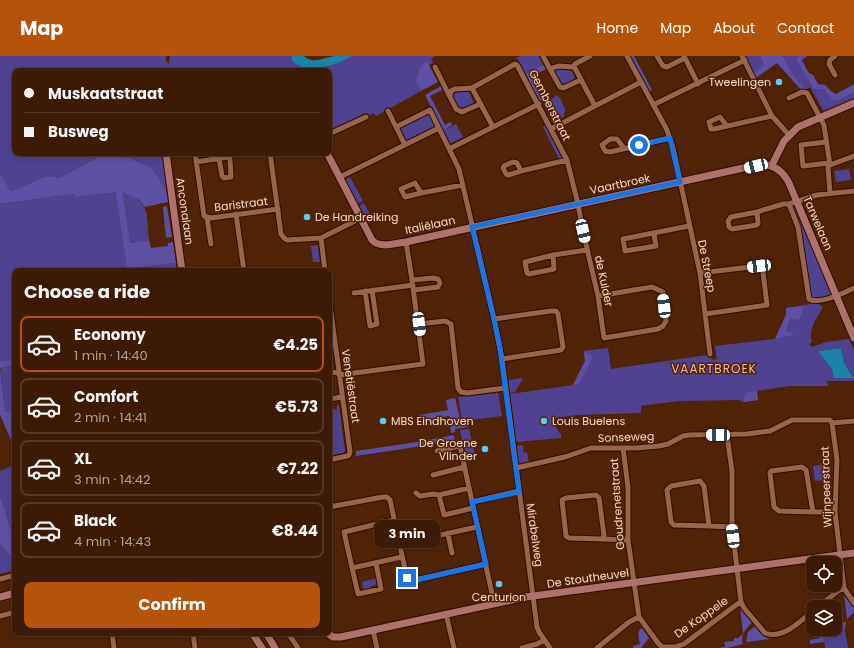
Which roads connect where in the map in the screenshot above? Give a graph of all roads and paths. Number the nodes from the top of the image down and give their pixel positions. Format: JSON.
{"nodes":[{"id":1,"x":543,"y":56,"type":"edge"},
{"id":2,"x":590,"y":56,"type":"edge"},
{"id":3,"x":628,"y":56,"type":"edge"},
{"id":4,"x":657,"y":56,"type":"edge"},
{"id":5,"x":835,"y":56,"type":"edge"},
{"id":6,"x":684,"y":57,"type":"edge"},
{"id":7,"x":743,"y":58,"type":"edge"},
{"id":8,"x":435,"y":67,"type":"dead end"},
{"id":9,"x":574,"y":67,"type":"junction"},
{"id":10,"x":550,"y":68,"type":"junction"},
{"id":11,"x":835,"y":75,"type":"dead end"},
{"id":12,"x":581,"y":80,"type":"junction"},
{"id":13,"x":641,"y":82,"type":"junction"},
{"id":14,"x":698,"y":84,"type":"junction"},
{"id":15,"x":472,"y":88,"type":"junction"},
{"id":16,"x":450,"y":96,"type":"junction"},
{"id":17,"x":789,"y":98,"type":"dead end"},
{"id":18,"x":854,"y":103,"type":"edge"},
{"id":19,"x":480,"y":104,"type":"junction"},
{"id":20,"x":539,"y":104,"type":"junction"},
{"id":21,"x":653,"y":105,"type":"junction"},
{"id":22,"x":595,"y":106,"type":"junction"},
{"id":23,"x":388,"y":111,"type":"dead end"},
{"id":24,"x":772,"y":116,"type":"junction"},
{"id":25,"x":366,"y":117,"type":"dead end"},
{"id":26,"x":820,"y":117,"type":"junction"},
{"id":27,"x":727,"y":126,"type":"dead end"},
{"id":28,"x":396,"y":127,"type":"junction"},
{"id":29,"x":493,"y":127,"type":"junction"},
{"id":30,"x":439,"y":128,"type":"junction"},
{"id":31,"x":551,"y":129,"type":"junction"},
{"id":32,"x":332,"y":133,"type":"edge"},
{"id":33,"x":789,"y":135,"type":"junction"},
{"id":34,"x":670,"y":138,"type":"junction"},
{"id":35,"x":826,"y":142,"type":"junction"},
{"id":36,"x":405,"y":145,"type":"junction"},
{"id":37,"x":624,"y":148,"type":"dead end"},
{"id":38,"x":449,"y":149,"type":"junction"},
{"id":39,"x":166,"y":156,"type":"edge"},
{"id":40,"x":195,"y":156,"type":"edge"},
{"id":41,"x":270,"y":156,"type":"edge"},
{"id":42,"x":329,"y":156,"type":"edge"},
{"id":43,"x":854,"y":156,"type":"edge"},
{"id":44,"x":219,"y":158,"type":"dead end"},
{"id":45,"x":568,"y":160,"type":"junction"},
{"id":46,"x":196,"y":162,"type":"junction"},
{"id":47,"x":829,"y":164,"type":"junction"},
{"id":48,"x":772,"y":165,"type":"junction"},
{"id":49,"x":521,"y":171,"type":"dead end"},
{"id":50,"x":340,"y":177,"type":"junction"},
{"id":51,"x":680,"y":182,"type":"junction"},
{"id":52,"x":463,"y":185,"type":"junction"},
{"id":53,"x":854,"y":191,"type":"edge"},
{"id":54,"x":421,"y":193,"type":"dead end"},
{"id":55,"x":830,"y":193,"type":"junction"},
{"id":56,"x":797,"y":202,"type":"junction"},
{"id":57,"x":578,"y":204,"type":"junction"},
{"id":58,"x":789,"y":204,"type":"junction"},
{"id":59,"x":278,"y":209,"type":"junction"},
{"id":60,"x":756,"y":212,"type":"junction"},
{"id":61,"x":236,"y":214,"type":"junction"},
{"id":62,"x":207,"y":218,"type":"junction"},
{"id":63,"x":361,"y":218,"type":"junction"},
{"id":64,"x":689,"y":226,"type":"junction"},
{"id":65,"x":472,"y":227,"type":"junction"},
{"id":66,"x":654,"y":234,"type":"junction"},
{"id":67,"x":321,"y":238,"type":"junction"},
{"id":68,"x":406,"y":242,"type":"junction"},
{"id":69,"x":211,"y":244,"type":"dead end"},
{"id":70,"x":587,"y":250,"type":"junction"},
{"id":71,"x":553,"y":255,"type":"junction"},
{"id":72,"x":182,"y":268,"type":"edge"},
{"id":73,"x":244,"y":268,"type":"edge"},
{"id":74,"x":325,"y":268,"type":"edge"},
{"id":75,"x":700,"y":273,"type":"junction"},
{"id":76,"x":413,"y":285,"type":"junction"},
{"id":77,"x":854,"y":288,"type":"edge"},
{"id":78,"x":372,"y":290,"type":"junction"},
{"id":79,"x":365,"y":291,"type":"junction"},
{"id":80,"x":354,"y":293,"type":"dead end"},
{"id":81,"x":598,"y":296,"type":"junction"},
{"id":82,"x":836,"y":296,"type":"junction"},
{"id":83,"x":705,"y":314,"type":"junction"},
{"id":84,"x":494,"y":319,"type":"junction"},
{"id":85,"x":419,"y":324,"type":"junction"},
{"id":86,"x":332,"y":335,"type":"edge"},
{"id":87,"x":854,"y":338,"type":"edge"},
{"id":88,"x":710,"y":354,"type":"dead end"},
{"id":89,"x":502,"y":359,"type":"junction"},
{"id":90,"x":332,"y":373,"type":"edge"},
{"id":91,"x":339,"y":373,"type":"junction"},
{"id":92,"x":506,"y":388,"type":"junction"},
{"id":93,"x":342,"y":398,"type":"junction"},
{"id":94,"x":332,"y":400,"type":"edge"},
{"id":95,"x":831,"y":421,"type":"junction"},
{"id":96,"x":854,"y":421,"type":"edge"},
{"id":97,"x":727,"y":435,"type":"junction"},
{"id":98,"x":623,"y":448,"type":"junction"},
{"id":99,"x":437,"y":451,"type":"dead end"},
{"id":100,"x":332,"y":459,"type":"edge"},
{"id":101,"x":464,"y":467,"type":"junction"},
{"id":102,"x":516,"y":468,"type":"junction"},
{"id":103,"x":433,"y":475,"type":"dead end"},
{"id":104,"x":469,"y":488,"type":"junction"},
{"id":105,"x":519,"y":492,"type":"junction"},
{"id":106,"x":416,"y":493,"type":"dead end"},
{"id":107,"x":438,"y":495,"type":"junction"},
{"id":108,"x":472,"y":502,"type":"junction"},
{"id":109,"x":332,"y":506,"type":"edge"},
{"id":110,"x":473,"y":508,"type":"junction"},
{"id":111,"x":813,"y":512,"type":"junction"},
{"id":112,"x":835,"y":512,"type":"junction"},
{"id":113,"x":394,"y":520,"type":"junction"},
{"id":114,"x":709,"y":526,"type":"junction"},
{"id":115,"x":477,"y":527,"type":"junction"},
{"id":116,"x":732,"y":527,"type":"junction"},
{"id":117,"x":427,"y":531,"type":"dead end"},
{"id":118,"x":448,"y":534,"type":"junction"},
{"id":119,"x":603,"y":539,"type":"junction"},
{"id":120,"x":628,"y":540,"type":"junction"},
{"id":121,"x":452,"y":553,"type":"dead end"},
{"id":122,"x":854,"y":553,"type":"edge"},
{"id":123,"x":840,"y":555,"type":"junction"},
{"id":124,"x":402,"y":557,"type":"junction"},
{"id":125,"x":376,"y":563,"type":"junction"},
{"id":126,"x":486,"y":564,"type":"junction"},
{"id":127,"x":352,"y":568,"type":"junction"},
{"id":128,"x":737,"y":569,"type":"junction"},
{"id":129,"x":12,"y":576,"type":"edge"},
{"id":130,"x":0,"y":580,"type":"edge"},
{"id":131,"x":634,"y":582,"type":"junction"},
{"id":132,"x":844,"y":588,"type":"junction"},
{"id":133,"x":12,"y":594,"type":"edge"},
{"id":134,"x":533,"y":596,"type":"junction"},
{"id":135,"x":0,"y":597,"type":"edge"},
{"id":136,"x":827,"y":600,"type":"edge"},
{"id":137,"x":741,"y":602,"type":"junction"},
{"id":138,"x":494,"y":603,"type":"junction"},
{"id":139,"x":854,"y":604,"type":"edge"},
{"id":140,"x":12,"y":613,"type":"edge"},
{"id":141,"x":446,"y":614,"type":"junction"},
{"id":142,"x":0,"y":616,"type":"edge"},
{"id":143,"x":806,"y":616,"type":"edge"},
{"id":144,"x":639,"y":617,"type":"junction"},
{"id":145,"x":373,"y":630,"type":"junction"},
{"id":146,"x":332,"y":635,"type":"edge"},
{"id":147,"x":112,"y":636,"type":"edge"},
{"id":148,"x":193,"y":636,"type":"edge"},
{"id":149,"x":254,"y":636,"type":"edge"},
{"id":150,"x":268,"y":636,"type":"edge"},
{"id":151,"x":290,"y":636,"type":"edge"},
{"id":152,"x":544,"y":640,"type":"junction"},
{"id":153,"x":114,"y":648,"type":"edge"},
{"id":154,"x":195,"y":648,"type":"edge"},
{"id":155,"x":262,"y":648,"type":"edge"},
{"id":156,"x":275,"y":648,"type":"edge"},
{"id":157,"x":298,"y":648,"type":"edge"},
{"id":158,"x":377,"y":648,"type":"edge"},
{"id":159,"x":454,"y":648,"type":"edge"},
{"id":160,"x":522,"y":648,"type":"edge"},
{"id":161,"x":550,"y":648,"type":"edge"},
{"id":162,"x":597,"y":648,"type":"edge"}],
"edges":[{"from":1,"to":10,"type":"street"},
{"from":2,"to":9,"type":"street"},
{"from":3,"to":13,"type":"street","name":"De Streep"},
{"from":4,"to":6,"type":"street"},
{"from":5,"to":11,"type":"street"},
{"from":6,"to":14,"type":"street"},
{"from":7,"to":14,"type":"street"},
{"from":7,"to":24,"type":"street"},
{"from":8,"to":16,"type":"street"},
{"from":9,"to":10,"type":"street"},
{"from":9,"to":12,"type":"street"},
{"from":10,"to":12,"type":"street"},
{"from":12,"to":22,"type":"street"},
{"from":13,"to":21,"type":"street","name":"De Streep"},
{"from":13,"to":22,"type":"street"},
{"from":14,"to":21,"type":"street"},
{"from":15,"to":16,"type":"street","name":"Gemberstraat"},
{"from":15,"to":19,"type":"street"},
{"from":15,"to":20,"type":"street","name":"Gemberstraat"},
{"from":16,"to":19,"type":"street"},
{"from":17,"to":26,"type":"street"},
{"from":18,"to":26,"type":"street"},
{"from":19,"to":29,"type":"street"},
{"from":20,"to":29,"type":"street"},
{"from":20,"to":31,"type":"street","name":"Gemberstraat"},
{"from":21,"to":34,"type":"street","name":"De Streep"},
{"from":22,"to":31,"type":"street"},
{"from":23,"to":28,"type":"street"},
{"from":24,"to":27,"type":"street"},
{"from":24,"to":33,"type":"street"},
{"from":25,"to":32,"type":"street"},
{"from":26,"to":33,"type":"street"},
{"from":26,"to":35,"type":"street"},
{"from":28,"to":30,"type":"street","name":"Mirabelweg"},
{"from":28,"to":36,"type":"street"},
{"from":29,"to":38,"type":"street"},
{"from":30,"to":36,"type":"street"},
{"from":30,"to":38,"type":"street","name":"Mirabelweg"},
{"from":31,"to":45,"type":"street","name":"Gemberstraat"},
{"from":33,"to":48,"type":"street"},
{"from":34,"to":37,"type":"street"},
{"from":34,"to":51,"type":"street","name":"De Streep"},
{"from":35,"to":47,"type":"street"},
{"from":35,"to":47,"type":"street"},
{"from":36,"to":50,"type":"street"},
{"from":38,"to":52,"type":"street","name":"Mirabelweg"},
{"from":39,"to":72,"type":"street","name":"Anconalaan"},
{"from":40,"to":46,"type":"street","name":"Baristraat"},
{"from":41,"to":59,"type":"street"},
{"from":42,"to":50,"type":"street","name":"Italiëlaan"},
{"from":43,"to":47,"type":"street"},
{"from":44,"to":46,"type":"street"},
{"from":45,"to":49,"type":"street"},
{"from":45,"to":57,"type":"street","name":"Gemberstraat"},
{"from":46,"to":62,"type":"street","name":"Baristraat"},
{"from":47,"to":55,"type":"street"},
{"from":48,"to":51,"type":"street","name":"Vaartbroek"},
{"from":48,"to":56,"type":"street","name":"Tarwelaan"},
{"from":50,"to":63,"type":"street","name":"Italiëlaan"},
{"from":51,"to":57,"type":"street","name":"Vaartbroek"},
{"from":51,"to":64,"type":"street","name":"De Streep"},
{"from":52,"to":54,"type":"street"},
{"from":52,"to":65,"type":"street","name":"Mirabelweg"},
{"from":53,"to":55,"type":"street"},
{"from":55,"to":56,"type":"street"},
{"from":56,"to":58,"type":"street"},
{"from":56,"to":82,"type":"street","name":"Tarwelaan"},
{"from":57,"to":65,"type":"street","name":"Vaartbroek"},
{"from":57,"to":70,"type":"street","name":"de Kulder"},
{"from":58,"to":60,"type":"street"},
{"from":58,"to":82,"type":"street","name":"Tarwelaan"},
{"from":59,"to":61,"type":"street","name":"Baristraat"},
{"from":59,"to":67,"type":"street"},
{"from":60,"to":60,"type":"street"},
{"from":61,"to":62,"type":"street","name":"Baristraat"},
{"from":61,"to":73,"type":"street"},
{"from":62,"to":69,"type":"street","name":"Baristraat"},
{"from":63,"to":67,"type":"street"},
{"from":63,"to":68,"type":"street","name":"Italiëlaan"},
{"from":64,"to":66,"type":"street"},
{"from":64,"to":75,"type":"street","name":"De Streep"},
{"from":65,"to":68,"type":"street","name":"Italiëlaan"},
{"from":65,"to":84,"type":"street","name":"Mirabelweg"},
{"from":66,"to":66,"type":"street"},
{"from":67,"to":74,"type":"street"},
{"from":68,"to":76,"type":"street"},
{"from":70,"to":71,"type":"street"},
{"from":70,"to":81,"type":"street","name":"de Kulder"},
{"from":71,"to":71,"type":"street"},
{"from":75,"to":83,"type":"street","name":"De Streep"},
{"from":75,"to":83,"type":"street"},
{"from":76,"to":78,"type":"street"},
{"from":76,"to":85,"type":"street"},
{"from":77,"to":82,"type":"street"},
{"from":78,"to":79,"type":"street"},
{"from":78,"to":79,"type":"street"},
{"from":79,"to":80,"type":"street"},
{"from":81,"to":81,"type":"street","name":"de Kulder"},
{"from":82,"to":87,"type":"street","name":"Tarwelaan"},
{"from":83,"to":88,"type":"street","name":"De Streep"},
{"from":84,"to":89,"type":"street","name":"Mirabelweg"},
{"from":84,"to":89,"type":"street"},
{"from":85,"to":91,"type":"street"},
{"from":85,"to":92,"type":"street"},
{"from":86,"to":91,"type":"street","name":"Venetiëstraat"},
{"from":89,"to":92,"type":"street","name":"Mirabelweg"},
{"from":90,"to":91,"type":"street"},
{"from":91,"to":93,"type":"street","name":"Venetiëstraat"},
{"from":92,"to":102,"type":"street","name":"Mirabelweg"},
{"from":93,"to":94,"type":"street"},
{"from":93,"to":100,"type":"street","name":"Venetiëstraat"},
{"from":95,"to":96,"type":"street","name":"Sonseweg"},
{"from":95,"to":97,"type":"street","name":"Sonseweg"},
{"from":95,"to":112,"type":"street","name":"Wijnpeerstraat"},
{"from":97,"to":98,"type":"street","name":"Sonseweg"},
{"from":97,"to":116,"type":"street","name":"De Koppele"},
{"from":98,"to":102,"type":"street","name":"Sonseweg"},
{"from":98,"to":120,"type":"street","name":"Goudrenetstraat"},
{"from":99,"to":101,"type":"street"},
{"from":101,"to":103,"type":"street"},
{"from":101,"to":104,"type":"street"},
{"from":102,"to":105,"type":"street","name":"Mirabelweg"},
{"from":104,"to":107,"type":"street"},
{"from":104,"to":108,"type":"street"},
{"from":105,"to":108,"type":"street"},
{"from":105,"to":134,"type":"street","name":"Mirabelweg"},
{"from":106,"to":107,"type":"street"},
{"from":107,"to":110,"type":"street"},
{"from":108,"to":110,"type":"street"},
{"from":109,"to":113,"type":"street"},
{"from":110,"to":115,"type":"street"},
{"from":111,"to":111,"type":"street"},
{"from":111,"to":112,"type":"street"},
{"from":112,"to":123,"type":"street","name":"Wijnpeerstraat"},
{"from":113,"to":124,"type":"street"},
{"from":113,"to":127,"type":"street"},
{"from":114,"to":114,"type":"street"},
{"from":114,"to":116,"type":"street"},
{"from":115,"to":118,"type":"street"},
{"from":115,"to":126,"type":"street"},
{"from":116,"to":128,"type":"street","name":"De Koppele"},
{"from":117,"to":118,"type":"street"},
{"from":118,"to":121,"type":"street"},
{"from":119,"to":119,"type":"street"},
{"from":119,"to":120,"type":"street"},
{"from":120,"to":131,"type":"street","name":"Goudrenetstraat"},
{"from":122,"to":123,"type":"street","name":"De Stoutheuvel"},
{"from":123,"to":128,"type":"street","name":"De Stoutheuvel"},
{"from":123,"to":132,"type":"street"},
{"from":124,"to":125,"type":"street"},
{"from":124,"to":126,"type":"street"},
{"from":125,"to":127,"type":"street"},
{"from":125,"to":127,"type":"street"},
{"from":126,"to":138,"type":"street"},
{"from":128,"to":131,"type":"street","name":"De Stoutheuvel"},
{"from":128,"to":137,"type":"street","name":"De Koppele"},
{"from":129,"to":130,"type":"street"},
{"from":131,"to":134,"type":"street","name":"De Stoutheuvel"},
{"from":131,"to":144,"type":"street","name":"De Koppele"},
{"from":132,"to":136,"type":"street"},
{"from":132,"to":139,"type":"street"},
{"from":133,"to":135,"type":"street"},
{"from":134,"to":138,"type":"street","name":"De Stoutheuvel"},
{"from":134,"to":152,"type":"street"},
{"from":137,"to":143,"type":"street","name":"De Koppele"},
{"from":137,"to":144,"type":"street","name":"De Koppele"},
{"from":138,"to":141,"type":"street","name":"De Stoutheuvel"},
{"from":140,"to":142,"type":"street"},
{"from":141,"to":145,"type":"street","name":"De Stoutheuvel"},
{"from":141,"to":159,"type":"street"},
{"from":144,"to":162,"type":"street"},
{"from":145,"to":146,"type":"street","name":"De Stoutheuvel"},
{"from":145,"to":158,"type":"street"},
{"from":147,"to":153,"type":"street"},
{"from":148,"to":154,"type":"street"},
{"from":149,"to":155,"type":"street"},
{"from":150,"to":156,"type":"street"},
{"from":151,"to":157,"type":"street"},
{"from":152,"to":160,"type":"street"},
{"from":152,"to":161,"type":"street"}]}
